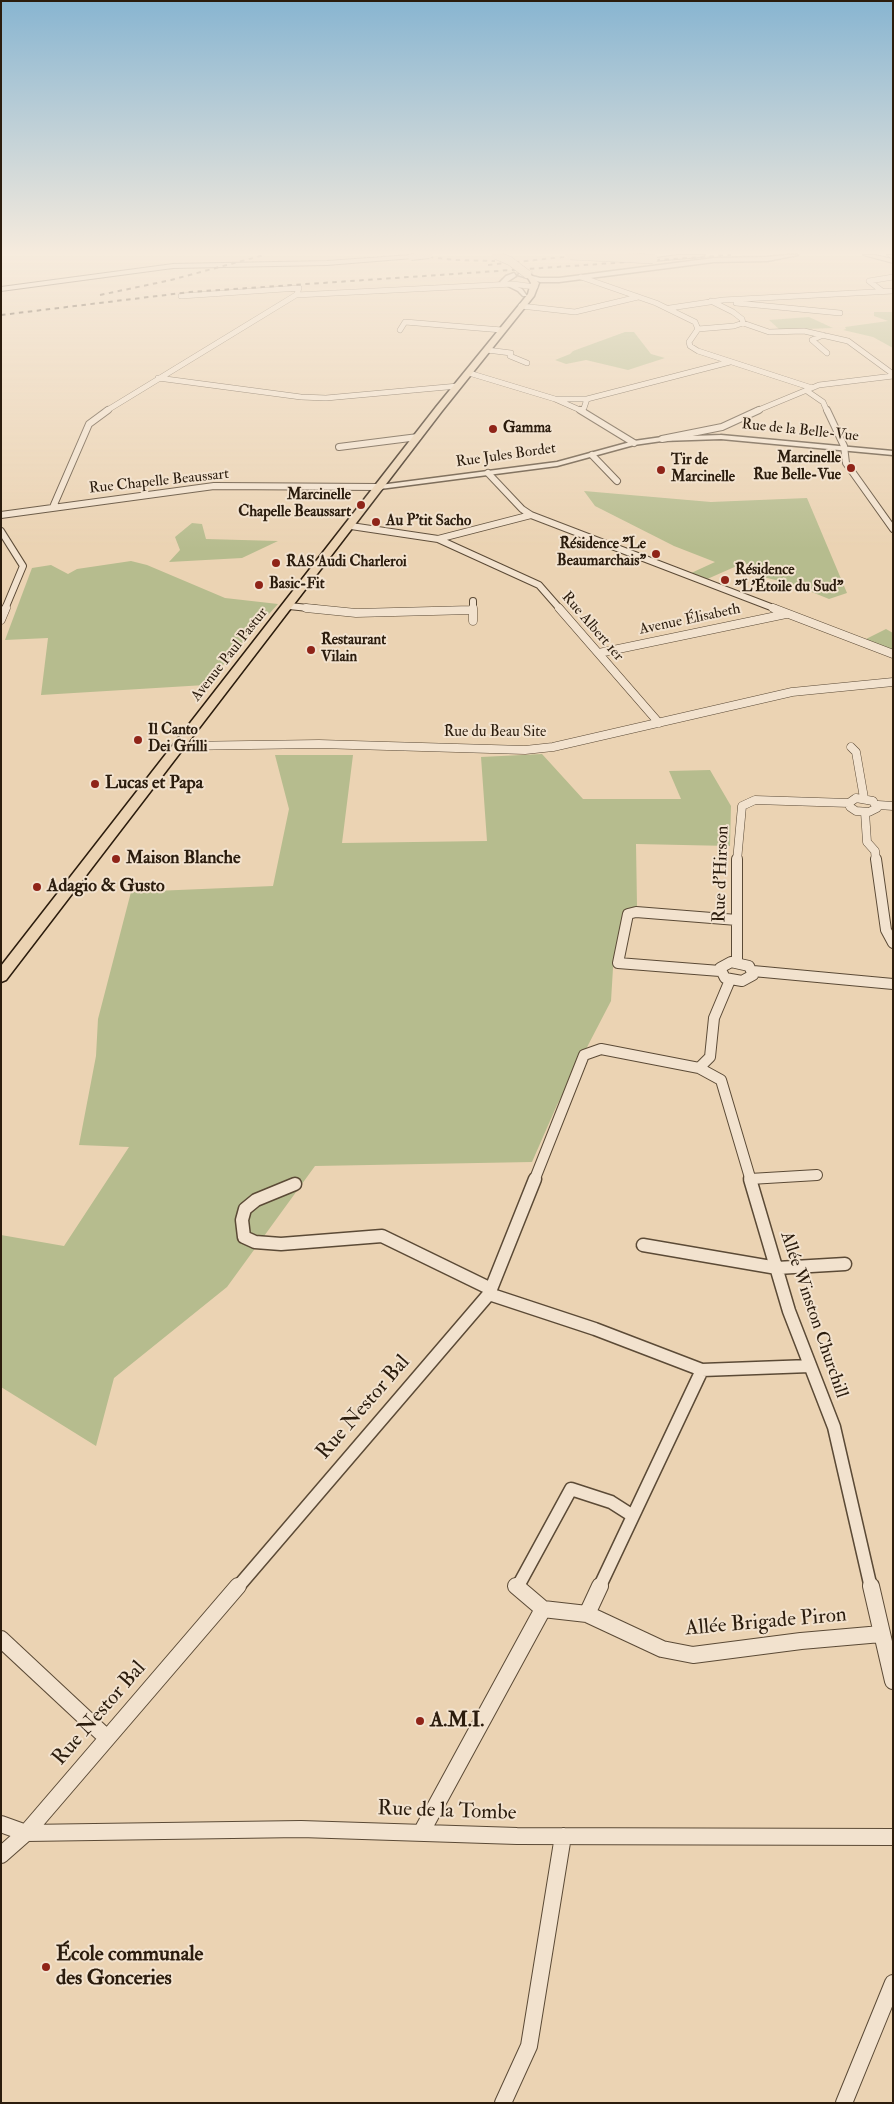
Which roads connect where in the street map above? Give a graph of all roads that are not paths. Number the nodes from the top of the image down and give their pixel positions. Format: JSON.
{"nodes":[{"id":1,"x":200,"y":353,"type":"edge"},
{"id":2,"x":485,"y":353,"type":"edge"},
{"id":3,"x":511,"y":353,"type":"edge"},
{"id":4,"x":708,"y":353,"type":"edge"},
{"id":5,"x":864,"y":353,"type":"edge"},
{"id":6,"x":730,"y":362,"type":"junction"},
{"id":7,"x":528,"y":363,"type":"dead end"},
{"id":8,"x":469,"y":373,"type":"junction"},
{"id":9,"x":893,"y":375,"type":"edge"},
{"id":10,"x":157,"y":379,"type":"junction"},
{"id":11,"x":458,"y":386,"type":"junction"},
{"id":12,"x":809,"y":389,"type":"junction"},
{"id":13,"x":555,"y":399,"type":"junction"},
{"id":14,"x":587,"y":399,"type":"junction"},
{"id":15,"x":580,"y":410,"type":"junction"},
{"id":16,"x":722,"y":427,"type":"junction"},
{"id":17,"x":418,"y":436,"type":"junction"},
{"id":18,"x":705,"y":436,"type":"junction"},
{"id":19,"x":662,"y":439,"type":"junction"},
{"id":20,"x":634,"y":443,"type":"junction"},
{"id":21,"x":339,"y":447,"type":"dead end"},
{"id":22,"x":845,"y":450,"type":"junction"},
{"id":23,"x":893,"y":453,"type":"edge"},
{"id":24,"x":592,"y":455,"type":"junction"},
{"id":25,"x":488,"y":473,"type":"junction"},
{"id":26,"x":617,"y":480,"type":"dead end"},
{"id":27,"x":380,"y":487,"type":"junction"},
{"id":28,"x":53,"y":508,"type":"junction"},
{"id":29,"x":531,"y":514,"type":"junction"},
{"id":30,"x":1,"y":515,"type":"edge"},
{"id":31,"x":351,"y":526,"type":"junction"},
{"id":32,"x":893,"y":529,"type":"edge"},
{"id":33,"x":1,"y":531,"type":"edge"},
{"id":34,"x":438,"y":538,"type":"junction"},
{"id":35,"x":472,"y":601,"type":"dead end"},
{"id":36,"x":289,"y":606,"type":"junction"},
{"id":37,"x":471,"y":610,"type":"junction"},
{"id":38,"x":787,"y":614,"type":"junction"},
{"id":39,"x":1,"y":620,"type":"edge"},
{"id":40,"x":473,"y":621,"type":"dead end"},
{"id":41,"x":599,"y":653,"type":"junction"},
{"id":42,"x":893,"y":654,"type":"edge"},
{"id":43,"x":893,"y":682,"type":"edge"},
{"id":44,"x":659,"y":723,"type":"junction"},
{"id":45,"x":180,"y":746,"type":"junction"},
{"id":46,"x":851,"y":747,"type":"dead end"},
{"id":47,"x":864,"y":798,"type":"junction"},
{"id":48,"x":849,"y":802,"type":"junction"},
{"id":49,"x":878,"y":805,"type":"junction"},
{"id":50,"x":893,"y":806,"type":"edge"},
{"id":51,"x":865,"y":812,"type":"junction"},
{"id":52,"x":737,"y":920,"type":"junction"},
{"id":53,"x":893,"y":943,"type":"edge"},
{"id":54,"x":736,"y":962,"type":"junction"},
{"id":55,"x":720,"y":971,"type":"junction"},
{"id":56,"x":753,"y":972,"type":"junction"},
{"id":57,"x":1,"y":977,"type":"edge"},
{"id":58,"x":730,"y":980,"type":"junction"},
{"id":59,"x":893,"y":984,"type":"edge"},
{"id":60,"x":699,"y":1068,"type":"junction"},
{"id":61,"x":817,"y":1175,"type":"dead end"},
{"id":62,"x":750,"y":1179,"type":"junction"},
{"id":63,"x":295,"y":1184,"type":"dead end"},
{"id":64,"x":642,"y":1245,"type":"dead end"},
{"id":65,"x":845,"y":1264,"type":"dead end"},
{"id":66,"x":777,"y":1268,"type":"junction"},
{"id":67,"x":490,"y":1292,"type":"junction"},
{"id":68,"x":810,"y":1366,"type":"junction"},
{"id":69,"x":702,"y":1370,"type":"junction"},
{"id":70,"x":633,"y":1516,"type":"junction"},
{"id":71,"x":543,"y":1609,"type":"junction"},
{"id":72,"x":586,"y":1614,"type":"junction"},
{"id":73,"x":881,"y":1634,"type":"junction"},
{"id":74,"x":1,"y":1639,"type":"edge"},
{"id":75,"x":893,"y":1681,"type":"edge"},
{"id":76,"x":107,"y":1738,"type":"junction"},
{"id":77,"x":1,"y":1824,"type":"edge"},
{"id":78,"x":26,"y":1833,"type":"junction"},
{"id":79,"x":421,"y":1833,"type":"junction"},
{"id":80,"x":563,"y":1836,"type":"junction"},
{"id":81,"x":893,"y":1836,"type":"edge"},
{"id":82,"x":1,"y":1855,"type":"edge"},
{"id":83,"x":893,"y":1983,"type":"edge"},
{"id":84,"x":503,"y":2103,"type":"edge"},
{"id":85,"x":844,"y":2103,"type":"edge"}],
"edges":[{"from":1,"to":10,"type":"street"},
{"from":2,"to":8,"type":"main road","name":"Avenue Paul Pastur"},
{"from":3,"to":7,"type":"street"},
{"from":4,"to":6,"type":"street"},
{"from":5,"to":9,"type":"street"},
{"from":6,"to":12,"type":"street"},
{"from":6,"to":14,"type":"street"},
{"from":8,"to":11,"type":"main road","name":"Avenue Paul Pastur"},
{"from":8,"to":13,"type":"street"},
{"from":9,"to":12,"type":"street"},
{"from":10,"to":11,"type":"street"},
{"from":10,"to":28,"type":"street"},
{"from":11,"to":17,"type":"main road","name":"Avenue Paul Pastur"},
{"from":12,"to":16,"type":"street"},
{"from":12,"to":22,"type":"street"},
{"from":13,"to":14,"type":"street"},
{"from":13,"to":15,"type":"street"},
{"from":14,"to":15,"type":"street"},
{"from":15,"to":20,"type":"street"},
{"from":16,"to":18,"type":"street"},
{"from":16,"to":19,"type":"street"},
{"from":17,"to":21,"type":"street"},
{"from":17,"to":27,"type":"main road","name":"Avenue Paul Pastur"},
{"from":18,"to":19,"type":"street","name":"Rue de la Belle-Vue"},
{"from":18,"to":22,"type":"street","name":"Rue de la Belle-Vue"},
{"from":19,"to":20,"type":"street","name":"Rue Jules Bordet"},
{"from":20,"to":24,"type":"street","name":"Rue Jules Bordet"},
{"from":22,"to":23,"type":"street","name":"Rue de la Belle-Vue"},
{"from":22,"to":32,"type":"street"},
{"from":24,"to":25,"type":"street","name":"Rue Jules Bordet"},
{"from":24,"to":26,"type":"street"},
{"from":25,"to":27,"type":"street","name":"Rue Jules Bordet"},
{"from":25,"to":29,"type":"street"},
{"from":27,"to":28,"type":"street","name":"Rue Chapelle Beaussart"},
{"from":27,"to":31,"type":"main road","name":"Avenue Paul Pastur"},
{"from":28,"to":30,"type":"street","name":"Rue Chapelle Beaussart"},
{"from":29,"to":34,"type":"street"},
{"from":29,"to":38,"type":"street"},
{"from":31,"to":34,"type":"street","name":"Rue Albert 1er"},
{"from":31,"to":36,"type":"main road","name":"Avenue Paul Pastur"},
{"from":33,"to":39,"type":"street"},
{"from":34,"to":41,"type":"street","name":"Rue Albert 1er"},
{"from":35,"to":37,"type":"street"},
{"from":36,"to":37,"type":"street"},
{"from":36,"to":45,"type":"main road","name":"Avenue Paul Pastur"},
{"from":37,"to":40,"type":"street"},
{"from":38,"to":41,"type":"street","name":"Avenue Élisabeth"},
{"from":38,"to":42,"type":"street"},
{"from":41,"to":44,"type":"street","name":"Rue Albert 1er"},
{"from":43,"to":44,"type":"street","name":"Rue du Beau Site"},
{"from":44,"to":45,"type":"street","name":"Rue du Beau Site"},
{"from":45,"to":57,"type":"main road","name":"Avenue Paul Pastur"},
{"from":46,"to":47,"type":"street"},
{"from":47,"to":48,"type":"street"},
{"from":47,"to":49,"type":"street"},
{"from":48,"to":51,"type":"street"},
{"from":48,"to":52,"type":"street","name":"Rue d'Hirson"},
{"from":49,"to":50,"type":"street"},
{"from":49,"to":51,"type":"street"},
{"from":51,"to":53,"type":"street"},
{"from":52,"to":54,"type":"street","name":"Rue d'Hirson"},
{"from":52,"to":55,"type":"street"},
{"from":54,"to":55,"type":"street"},
{"from":54,"to":56,"type":"street"},
{"from":55,"to":58,"type":"street"},
{"from":56,"to":58,"type":"street"},
{"from":56,"to":59,"type":"street"},
{"from":58,"to":60,"type":"street"},
{"from":60,"to":62,"type":"street","name":"Allée Winston Churchill"},
{"from":60,"to":67,"type":"street","name":"Rue Nestor Bal"},
{"from":61,"to":62,"type":"street"},
{"from":62,"to":66,"type":"street","name":"Allée Winston Churchill"},
{"from":63,"to":67,"type":"street"},
{"from":64,"to":66,"type":"street"},
{"from":65,"to":66,"type":"street"},
{"from":66,"to":68,"type":"street","name":"Allée Winston Churchill"},
{"from":67,"to":69,"type":"street"},
{"from":67,"to":76,"type":"street","name":"Rue Nestor Bal"},
{"from":68,"to":69,"type":"street"},
{"from":68,"to":73,"type":"street","name":"Allée Winston Churchill"},
{"from":69,"to":70,"type":"street"},
{"from":70,"to":71,"type":"street"},
{"from":70,"to":72,"type":"street"},
{"from":71,"to":72,"type":"street","name":"Allée Brigade Piron"},
{"from":71,"to":79,"type":"street"},
{"from":72,"to":73,"type":"street","name":"Allée Brigade Piron"},
{"from":73,"to":75,"type":"street","name":"Allée Winston Churchill"},
{"from":74,"to":76,"type":"street"},
{"from":76,"to":78,"type":"street","name":"Rue Nestor Bal"},
{"from":77,"to":78,"type":"street","name":"Rue de la Tombe"},
{"from":78,"to":79,"type":"street","name":"Rue de la Tombe"},
{"from":78,"to":82,"type":"street","name":"Rue Nestor Bal"},
{"from":79,"to":80,"type":"street","name":"Rue de la Tombe"},
{"from":80,"to":81,"type":"street","name":"Rue de la Tombe"},
{"from":80,"to":84,"type":"street"},
{"from":83,"to":85,"type":"street"}]}
